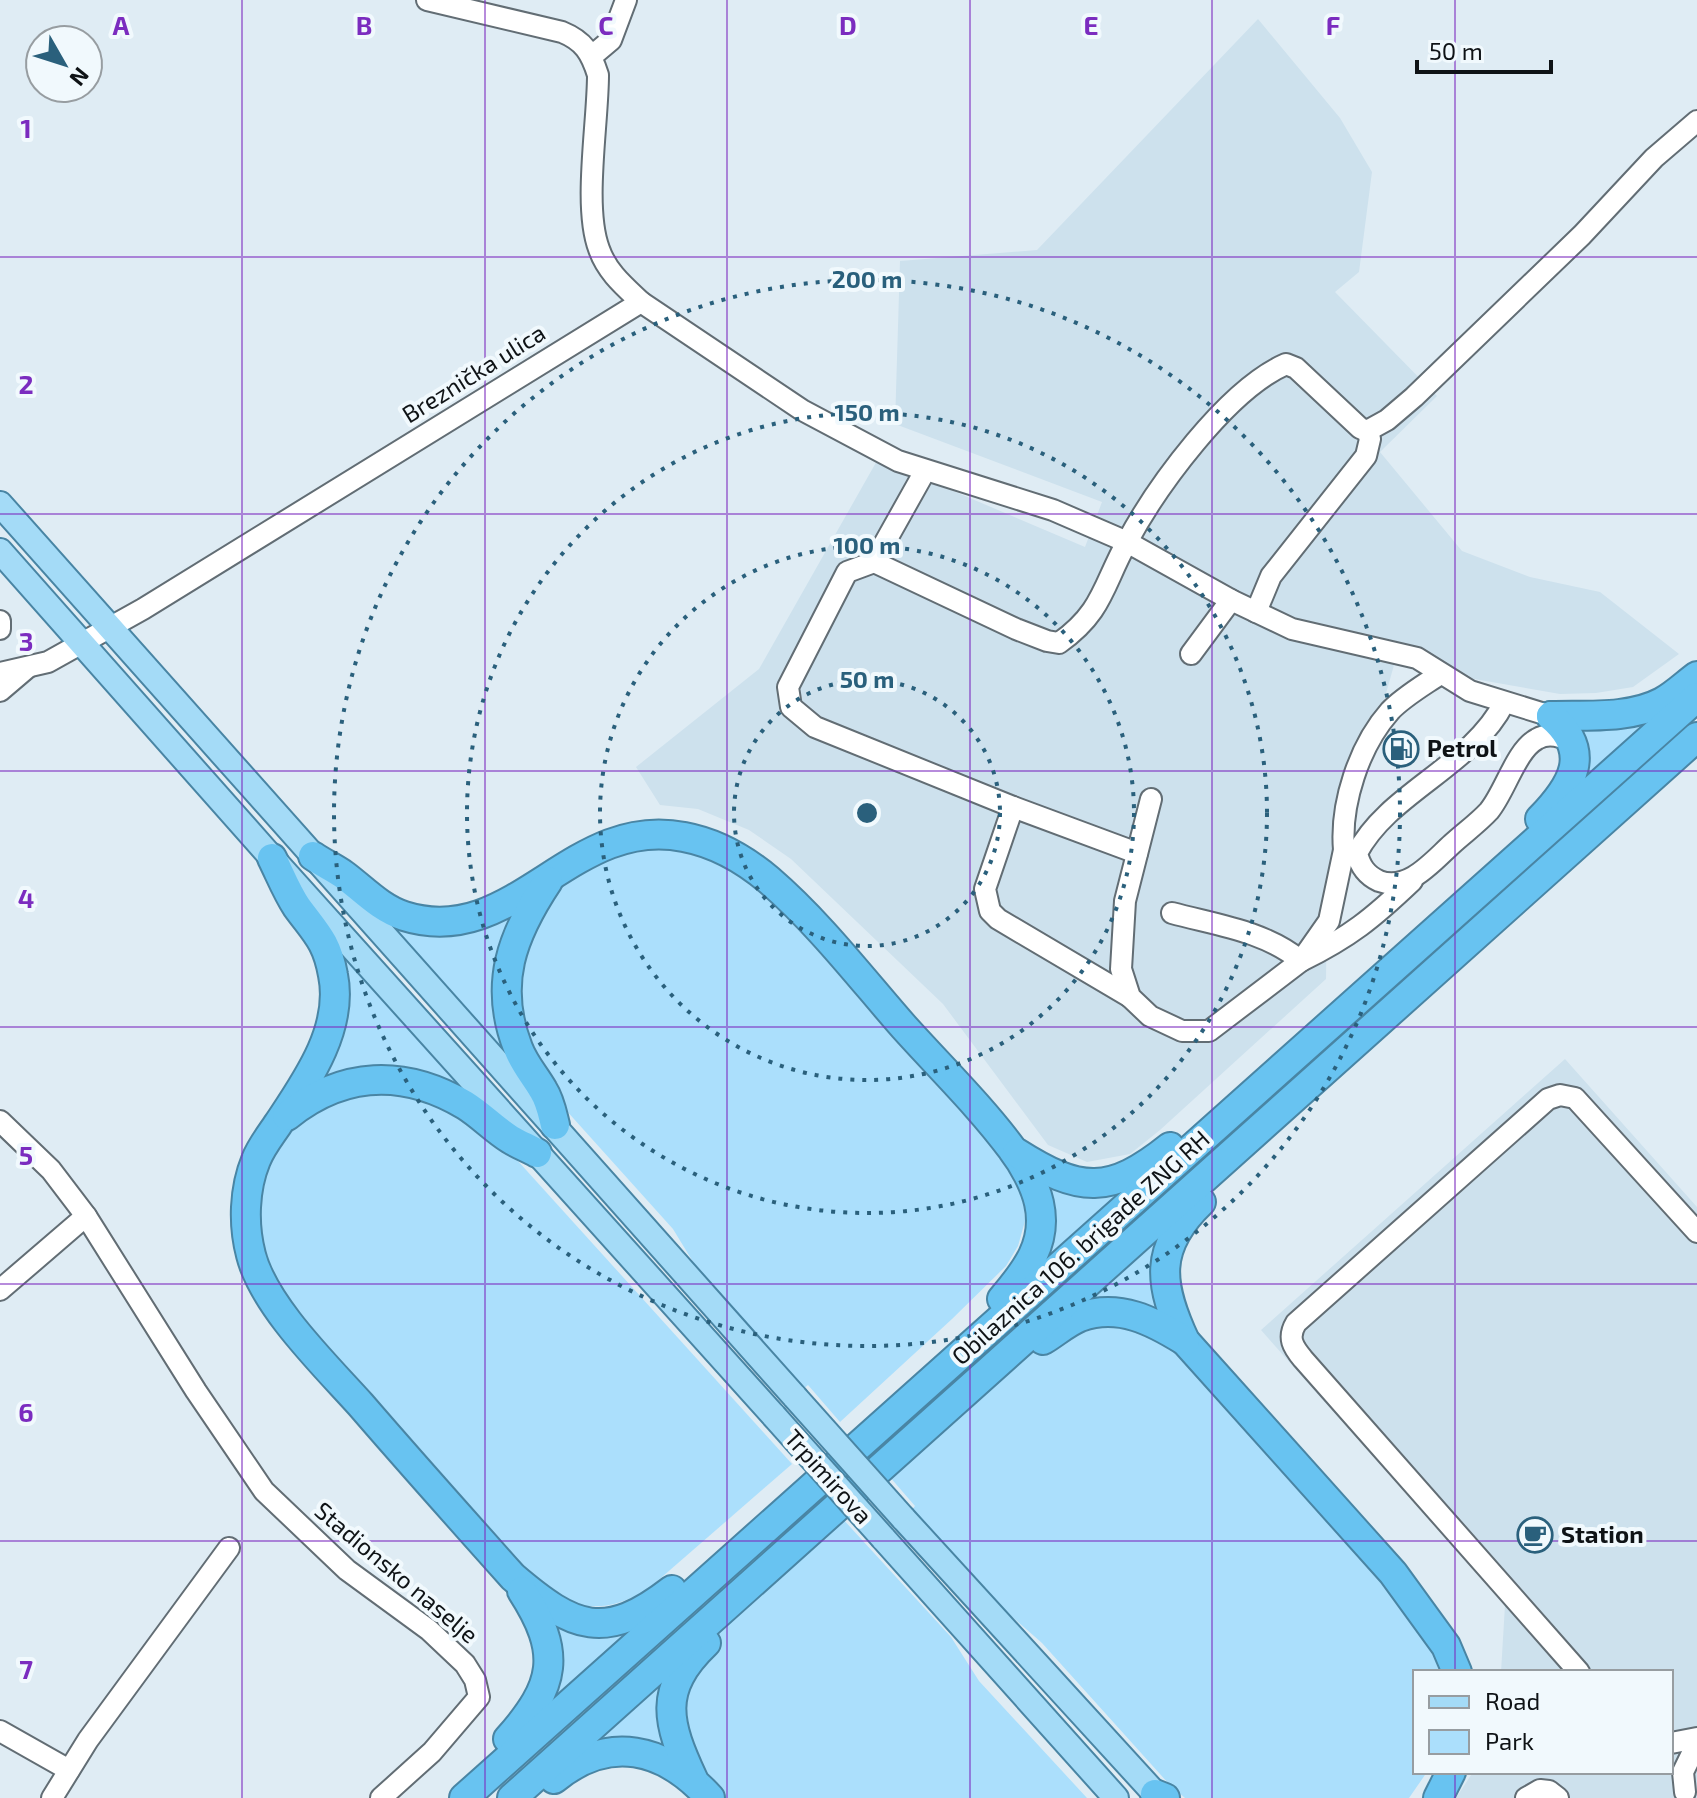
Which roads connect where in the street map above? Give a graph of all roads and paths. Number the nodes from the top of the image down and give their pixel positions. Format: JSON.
{"nodes":[{"id":1,"x":427,"y":0,"type":"edge"},
{"id":2,"x":626,"y":0,"type":"edge"},
{"id":3,"x":592,"y":56,"type":"junction"},
{"id":4,"x":1697,"y":121,"type":"edge"},
{"id":5,"x":641,"y":302,"type":"junction"},
{"id":6,"x":1367,"y":431,"type":"junction"},
{"id":7,"x":925,"y":471,"type":"junction"},
{"id":8,"x":0,"y":504,"type":"edge"},
{"id":9,"x":1127,"y":542,"type":"junction"},
{"id":10,"x":0,"y":551,"type":"edge"},
{"id":11,"x":874,"y":562,"type":"junction"},
{"id":12,"x":1231,"y":600,"type":"junction"},
{"id":13,"x":1256,"y":612,"type":"junction"},
{"id":14,"x":0,"y":621,"type":"edge"},
{"id":15,"x":0,"y":629,"type":"edge"},
{"id":16,"x":109,"y":629,"type":"junction"},
{"id":17,"x":83,"y":643,"type":"junction"},
{"id":18,"x":1191,"y":654,"type":"dead end"},
{"id":19,"x":29,"y":666,"type":"junction"},
{"id":20,"x":0,"y":673,"type":"edge"},
{"id":21,"x":1440,"y":674,"type":"junction"},
{"id":22,"x":1697,"y":676,"type":"edge"},
{"id":23,"x":0,"y":691,"type":"edge"},
{"id":24,"x":1697,"y":697,"type":"edge"},
{"id":25,"x":1504,"y":703,"type":"junction"},
{"id":26,"x":1551,"y":716,"type":"junction"},
{"id":27,"x":1697,"y":737,"type":"edge"},
{"id":28,"x":1573,"y":742,"type":"junction"},
{"id":29,"x":1151,"y":799,"type":"dead end"},
{"id":30,"x":1013,"y":807,"type":"junction"},
{"id":31,"x":1350,"y":852,"type":"junction"},
{"id":32,"x":1137,"y":853,"type":"junction"},
{"id":33,"x":313,"y":856,"type":"junction"},
{"id":34,"x":272,"y":858,"type":"junction"},
{"id":35,"x":1421,"y":872,"type":"junction"},
{"id":36,"x":550,"y":877,"type":"junction"},
{"id":37,"x":1489,"y":884,"type":"junction"},
{"id":38,"x":1172,"y":913,"type":"dead end"},
{"id":39,"x":1301,"y":961,"type":"junction"},
{"id":40,"x":1130,"y":997,"type":"junction"},
{"id":41,"x":1225,"y":1119,"type":"junction"},
{"id":42,"x":0,"y":1121,"type":"edge"},
{"id":43,"x":277,"y":1124,"type":"junction"},
{"id":44,"x":555,"y":1125,"type":"junction"},
{"id":45,"x":1243,"y":1143,"type":"junction"},
{"id":46,"x":1013,"y":1150,"type":"junction"},
{"id":47,"x":537,"y":1153,"type":"junction"},
{"id":48,"x":86,"y":1216,"type":"junction"},
{"id":49,"x":1697,"y":1232,"type":"edge"},
{"id":50,"x":0,"y":1290,"type":"edge"},
{"id":51,"x":1185,"y":1341,"type":"junction"},
{"id":52,"x":968,"y":1348,"type":"junction"},
{"id":53,"x":993,"y":1367,"type":"junction"},
{"id":54,"x":229,"y":1548,"type":"dead end"},
{"id":55,"x":729,"y":1561,"type":"junction"},
{"id":56,"x":513,"y":1577,"type":"junction"},
{"id":57,"x":747,"y":1588,"type":"junction"},
{"id":58,"x":1456,"y":1670,"type":"edge"},
{"id":59,"x":1577,"y":1670,"type":"edge"},
{"id":60,"x":0,"y":1731,"type":"edge"},
{"id":61,"x":1697,"y":1740,"type":"edge"},
{"id":62,"x":1673,"y":1743,"type":"edge"},
{"id":63,"x":69,"y":1770,"type":"junction"},
{"id":64,"x":1450,"y":1774,"type":"edge"},
{"id":65,"x":1670,"y":1774,"type":"edge"},
{"id":66,"x":701,"y":1788,"type":"edge"},
{"id":67,"x":1688,"y":1795,"type":"edge"},
{"id":68,"x":465,"y":1796,"type":"edge"},
{"id":69,"x":1160,"y":1797,"type":"edge"},
{"id":70,"x":52,"y":1798,"type":"edge"},
{"id":71,"x":381,"y":1798,"type":"edge"},
{"id":72,"x":512,"y":1798,"type":"edge"},
{"id":73,"x":527,"y":1798,"type":"edge"},
{"id":74,"x":1116,"y":1798,"type":"edge"},
{"id":75,"x":1438,"y":1798,"type":"edge"},
{"id":76,"x":1526,"y":1798,"type":"edge"},
{"id":77,"x":1558,"y":1798,"type":"edge"}],
"edges":[{"from":1,"to":3,"type":"street"},
{"from":2,"to":3,"type":"street"},
{"from":3,"to":5,"type":"street"},
{"from":4,"to":6,"type":"street"},
{"from":5,"to":7,"type":"street"},
{"from":5,"to":16,"type":"street","name":"Breznička ulica"},
{"from":6,"to":9,"type":"street"},
{"from":6,"to":13,"type":"street"},
{"from":7,"to":9,"type":"street"},
{"from":7,"to":11,"type":"street"},
{"from":8,"to":16,"type":"main road","name":"Trpimirova"},
{"from":9,"to":11,"type":"street"},
{"from":9,"to":12,"type":"street"},
{"from":10,"to":17,"type":"main road","name":"Trpimirova"},
{"from":11,"to":30,"type":"street"},
{"from":12,"to":13,"type":"street"},
{"from":12,"to":18,"type":"street"},
{"from":13,"to":21,"type":"street"},
{"from":14,"to":15,"type":"street"},
{"from":16,"to":17,"type":"street","name":"Breznička ulica"},
{"from":16,"to":33,"type":"main road","name":"Trpimirova"},
{"from":17,"to":19,"type":"street"},
{"from":17,"to":34,"type":"main road","name":"Trpimirova"},
{"from":19,"to":20,"type":"street"},
{"from":19,"to":23,"type":"street"},
{"from":21,"to":25,"type":"street"},
{"from":21,"to":31,"type":"street"},
{"from":22,"to":26,"type":"highway"},
{"from":24,"to":37,"type":"highway","name":"Obilaznica 106. brigade ZNG RH"},
{"from":25,"to":26,"type":"street"},
{"from":25,"to":31,"type":"street"},
{"from":26,"to":28,"type":"highway"},
{"from":27,"to":45,"type":"highway","name":"Obilaznica 106. brigade ZNG RH"},
{"from":28,"to":35,"type":"street"},
{"from":28,"to":37,"type":"highway"},
{"from":29,"to":32,"type":"street"},
{"from":30,"to":32,"type":"street"},
{"from":30,"to":40,"type":"street"},
{"from":31,"to":35,"type":"street"},
{"from":31,"to":39,"type":"street"},
{"from":32,"to":40,"type":"street"},
{"from":33,"to":36,"type":"highway"},
{"from":33,"to":44,"type":"main road","name":"Trpimirova"},
{"from":34,"to":43,"type":"highway"},
{"from":34,"to":47,"type":"main road","name":"Trpimirova"},
{"from":35,"to":39,"type":"street"},
{"from":36,"to":44,"type":"highway"},
{"from":36,"to":46,"type":"highway"},
{"from":37,"to":41,"type":"highway","name":"Obilaznica 106. brigade ZNG RH"},
{"from":38,"to":39,"type":"street"},
{"from":39,"to":40,"type":"street"},
{"from":41,"to":46,"type":"highway"},
{"from":41,"to":52,"type":"highway","name":"Obilaznica 106. brigade ZNG RH"},
{"from":42,"to":48,"type":"street","name":"Stadionsko naselje"},
{"from":43,"to":47,"type":"highway"},
{"from":43,"to":56,"type":"highway"},
{"from":44,"to":69,"type":"main road","name":"Trpimirova","bridge":true},
{"from":45,"to":51,"type":"highway"},
{"from":45,"to":53,"type":"highway","name":"Obilaznica 106. brigade ZNG RH"},
{"from":46,"to":52,"type":"highway"},
{"from":47,"to":74,"type":"main road","name":"Trpimirova","bridge":true},
{"from":48,"to":50,"type":"street"},
{"from":48,"to":71,"type":"street","name":"Stadionsko naselje"},
{"from":49,"to":59,"type":"street"},
{"from":51,"to":53,"type":"highway"},
{"from":51,"to":58,"type":"highway"},
{"from":52,"to":55,"type":"highway","name":"Obilaznica 106. brigade ZNG RH"},
{"from":53,"to":57,"type":"highway","name":"Obilaznica 106. brigade ZNG RH"},
{"from":54,"to":63,"type":"street"},
{"from":55,"to":56,"type":"highway"},
{"from":55,"to":68,"type":"highway","name":"Obilaznica 106. brigade ZNG RH"},
{"from":56,"to":68,"type":"highway"},
{"from":57,"to":66,"type":"highway"},
{"from":57,"to":72,"type":"highway","name":"Obilaznica 106. brigade ZNG RH"},
{"from":60,"to":63,"type":"street"},
{"from":61,"to":62,"type":"street"},
{"from":61,"to":67,"type":"street"},
{"from":63,"to":70,"type":"street"},
{"from":64,"to":75,"type":"highway"},
{"from":65,"to":67,"type":"street"},
{"from":66,"to":73,"type":"highway"},
{"from":76,"to":77,"type":"street"}]}
